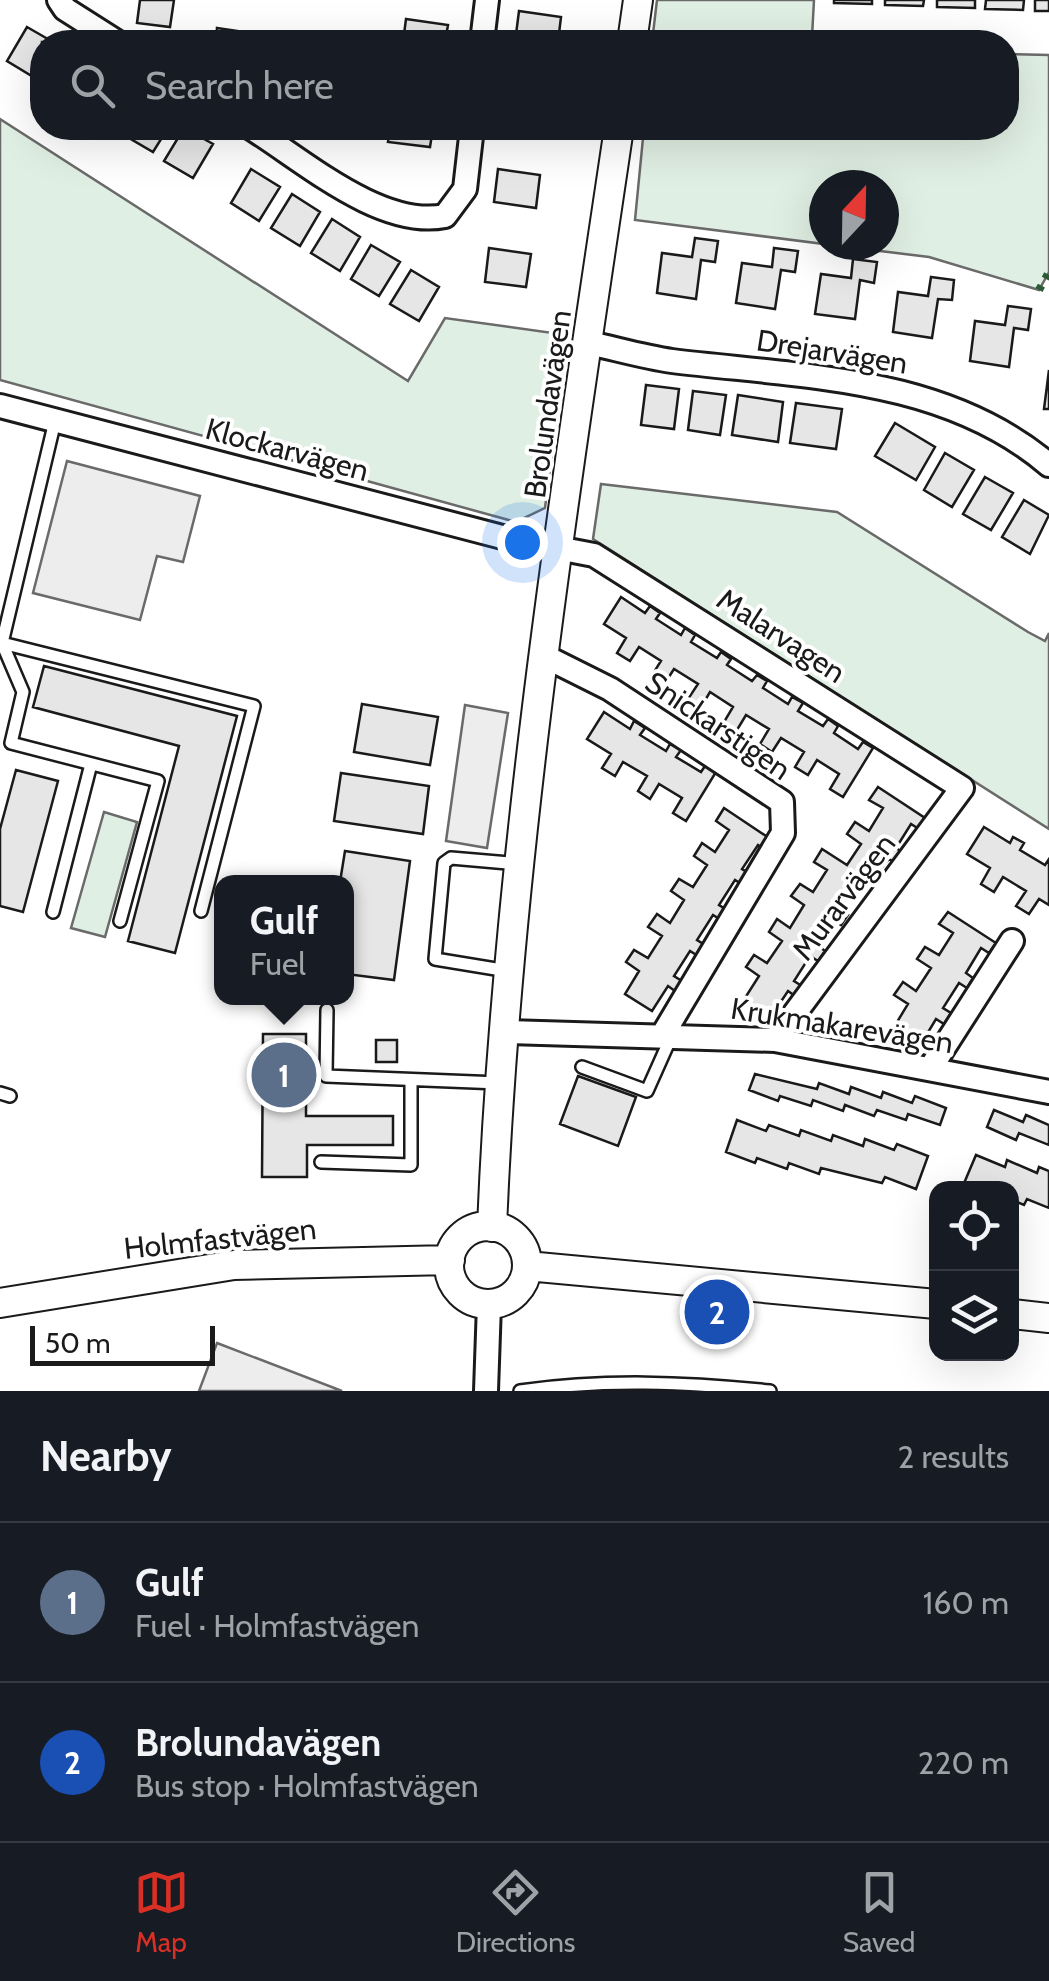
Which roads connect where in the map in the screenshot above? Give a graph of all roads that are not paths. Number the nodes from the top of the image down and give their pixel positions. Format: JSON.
{"nodes":[{"id":1,"x":59,"y":0,"type":"edge"},
{"id":2,"x":487,"y":0,"type":"edge"},
{"id":3,"x":638,"y":0,"type":"edge"},
{"id":4,"x":99,"y":30,"type":"edge"},
{"id":5,"x":483,"y":30,"type":"edge"},
{"id":6,"x":634,"y":30,"type":"edge"},
{"id":7,"x":270,"y":140,"type":"edge"},
{"id":8,"x":471,"y":140,"type":"edge"},
{"id":9,"x":618,"y":140,"type":"edge"},
{"id":10,"x":590,"y":344,"type":"junction"},
{"id":11,"x":0,"y":406,"type":"edge"},
{"id":12,"x":55,"y":421,"type":"junction"},
{"id":13,"x":1049,"y":465,"type":"edge"},
{"id":14,"x":561,"y":547,"type":"junction"},
{"id":15,"x":2,"y":643,"type":"junction"},
{"id":16,"x":546,"y":657,"type":"junction"},
{"id":17,"x":91,"y":764,"type":"junction"},
{"id":18,"x":962,"y":788,"type":"joint"},
{"id":19,"x":520,"y":864,"type":"junction"},
{"id":20,"x":202,"y":911,"type":"dead end"},
{"id":21,"x":53,"y":912,"type":"dead end"},
{"id":22,"x":120,"y":921,"type":"dead end"},
{"id":23,"x":1012,"y":941,"type":"dead end"},
{"id":24,"x":508,"y":971,"type":"junction"},
{"id":25,"x":327,"y":1010,"type":"dead end"},
{"id":26,"x":504,"y":1032,"type":"junction"},
{"id":27,"x":668,"y":1035,"type":"junction"},
{"id":28,"x":775,"y":1040,"type":"junction"},
{"id":29,"x":582,"y":1067,"type":"dead end"},
{"id":30,"x":930,"y":1069,"type":"junction"},
{"id":31,"x":410,"y":1080,"type":"junction"},
{"id":32,"x":499,"y":1083,"type":"junction"},
{"id":33,"x":1049,"y":1092,"type":"edge"},
{"id":34,"x":321,"y":1162,"type":"dead end"},
{"id":35,"x":492,"y":1226,"type":"junction"},
{"id":36,"x":450,"y":1260,"type":"junction"},
{"id":37,"x":527,"y":1266,"type":"junction"},
{"id":38,"x":929,"y":1303,"type":"edge"},
{"id":39,"x":0,"y":1304,"type":"edge"},
{"id":40,"x":488,"y":1304,"type":"junction"},
{"id":41,"x":1019,"y":1315,"type":"edge"},
{"id":42,"x":1049,"y":1318,"type":"edge"},
{"id":43,"x":486,"y":1391,"type":"edge"},
{"id":44,"x":520,"y":1391,"type":"edge"},
{"id":45,"x":770,"y":1391,"type":"edge"}],
"edges":[{"from":1,"to":4,"type":"street"},
{"from":2,"to":5,"type":"street"},
{"from":3,"to":6,"type":"street"},
{"from":7,"to":8,"type":"street"},
{"from":9,"to":10,"type":"street","name":"Brolundavägen"},
{"from":10,"to":13,"type":"street","name":"Drejarvägen"},
{"from":10,"to":14,"type":"street","name":"Brolundavägen"},
{"from":11,"to":12,"type":"street","name":"Klockarvägen"},
{"from":12,"to":14,"type":"street","name":"Klockarvägen"},
{"from":12,"to":15,"type":"lane"},
{"from":14,"to":16,"type":"street","name":"Brolundavägen"},
{"from":14,"to":18,"type":"street","name":"Malarvagen"},
{"from":15,"to":17,"type":"lane"},
{"from":15,"to":20,"type":"lane"},
{"from":16,"to":19,"type":"street","name":"Brolundavägen"},
{"from":16,"to":27,"type":"street","name":"Snickarstigen"},
{"from":17,"to":21,"type":"lane"},
{"from":17,"to":22,"type":"lane"},
{"from":18,"to":28,"type":"street","name":"Murarvägen"},
{"from":19,"to":24,"type":"street","name":"Brolundavägen"},
{"from":19,"to":24,"type":"lane"},
{"from":23,"to":30,"type":"street"},
{"from":24,"to":26,"type":"street","name":"Brolundavägen"},
{"from":25,"to":31,"type":"lane"},
{"from":26,"to":27,"type":"street","name":"Krukmakarevägen"},
{"from":26,"to":32,"type":"street","name":"Brolundavägen"},
{"from":27,"to":28,"type":"street","name":"Krukmakarevägen"},
{"from":27,"to":29,"type":"lane"},
{"from":28,"to":30,"type":"street","name":"Krukmakarevägen"},
{"from":30,"to":33,"type":"street","name":"Krukmakarevägen"},
{"from":31,"to":32,"type":"lane"},
{"from":31,"to":34,"type":"lane"},
{"from":32,"to":35,"type":"street","name":"Brolundavägen"},
{"from":35,"to":36,"type":"street"},
{"from":35,"to":37,"type":"street"},
{"from":36,"to":39,"type":"street","name":"Holmfastvägen"},
{"from":36,"to":40,"type":"street"},
{"from":37,"to":38,"type":"street"},
{"from":37,"to":40,"type":"street"},
{"from":40,"to":43,"type":"street"},
{"from":41,"to":42,"type":"street"},
{"from":44,"to":45,"type":"lane"}]}
